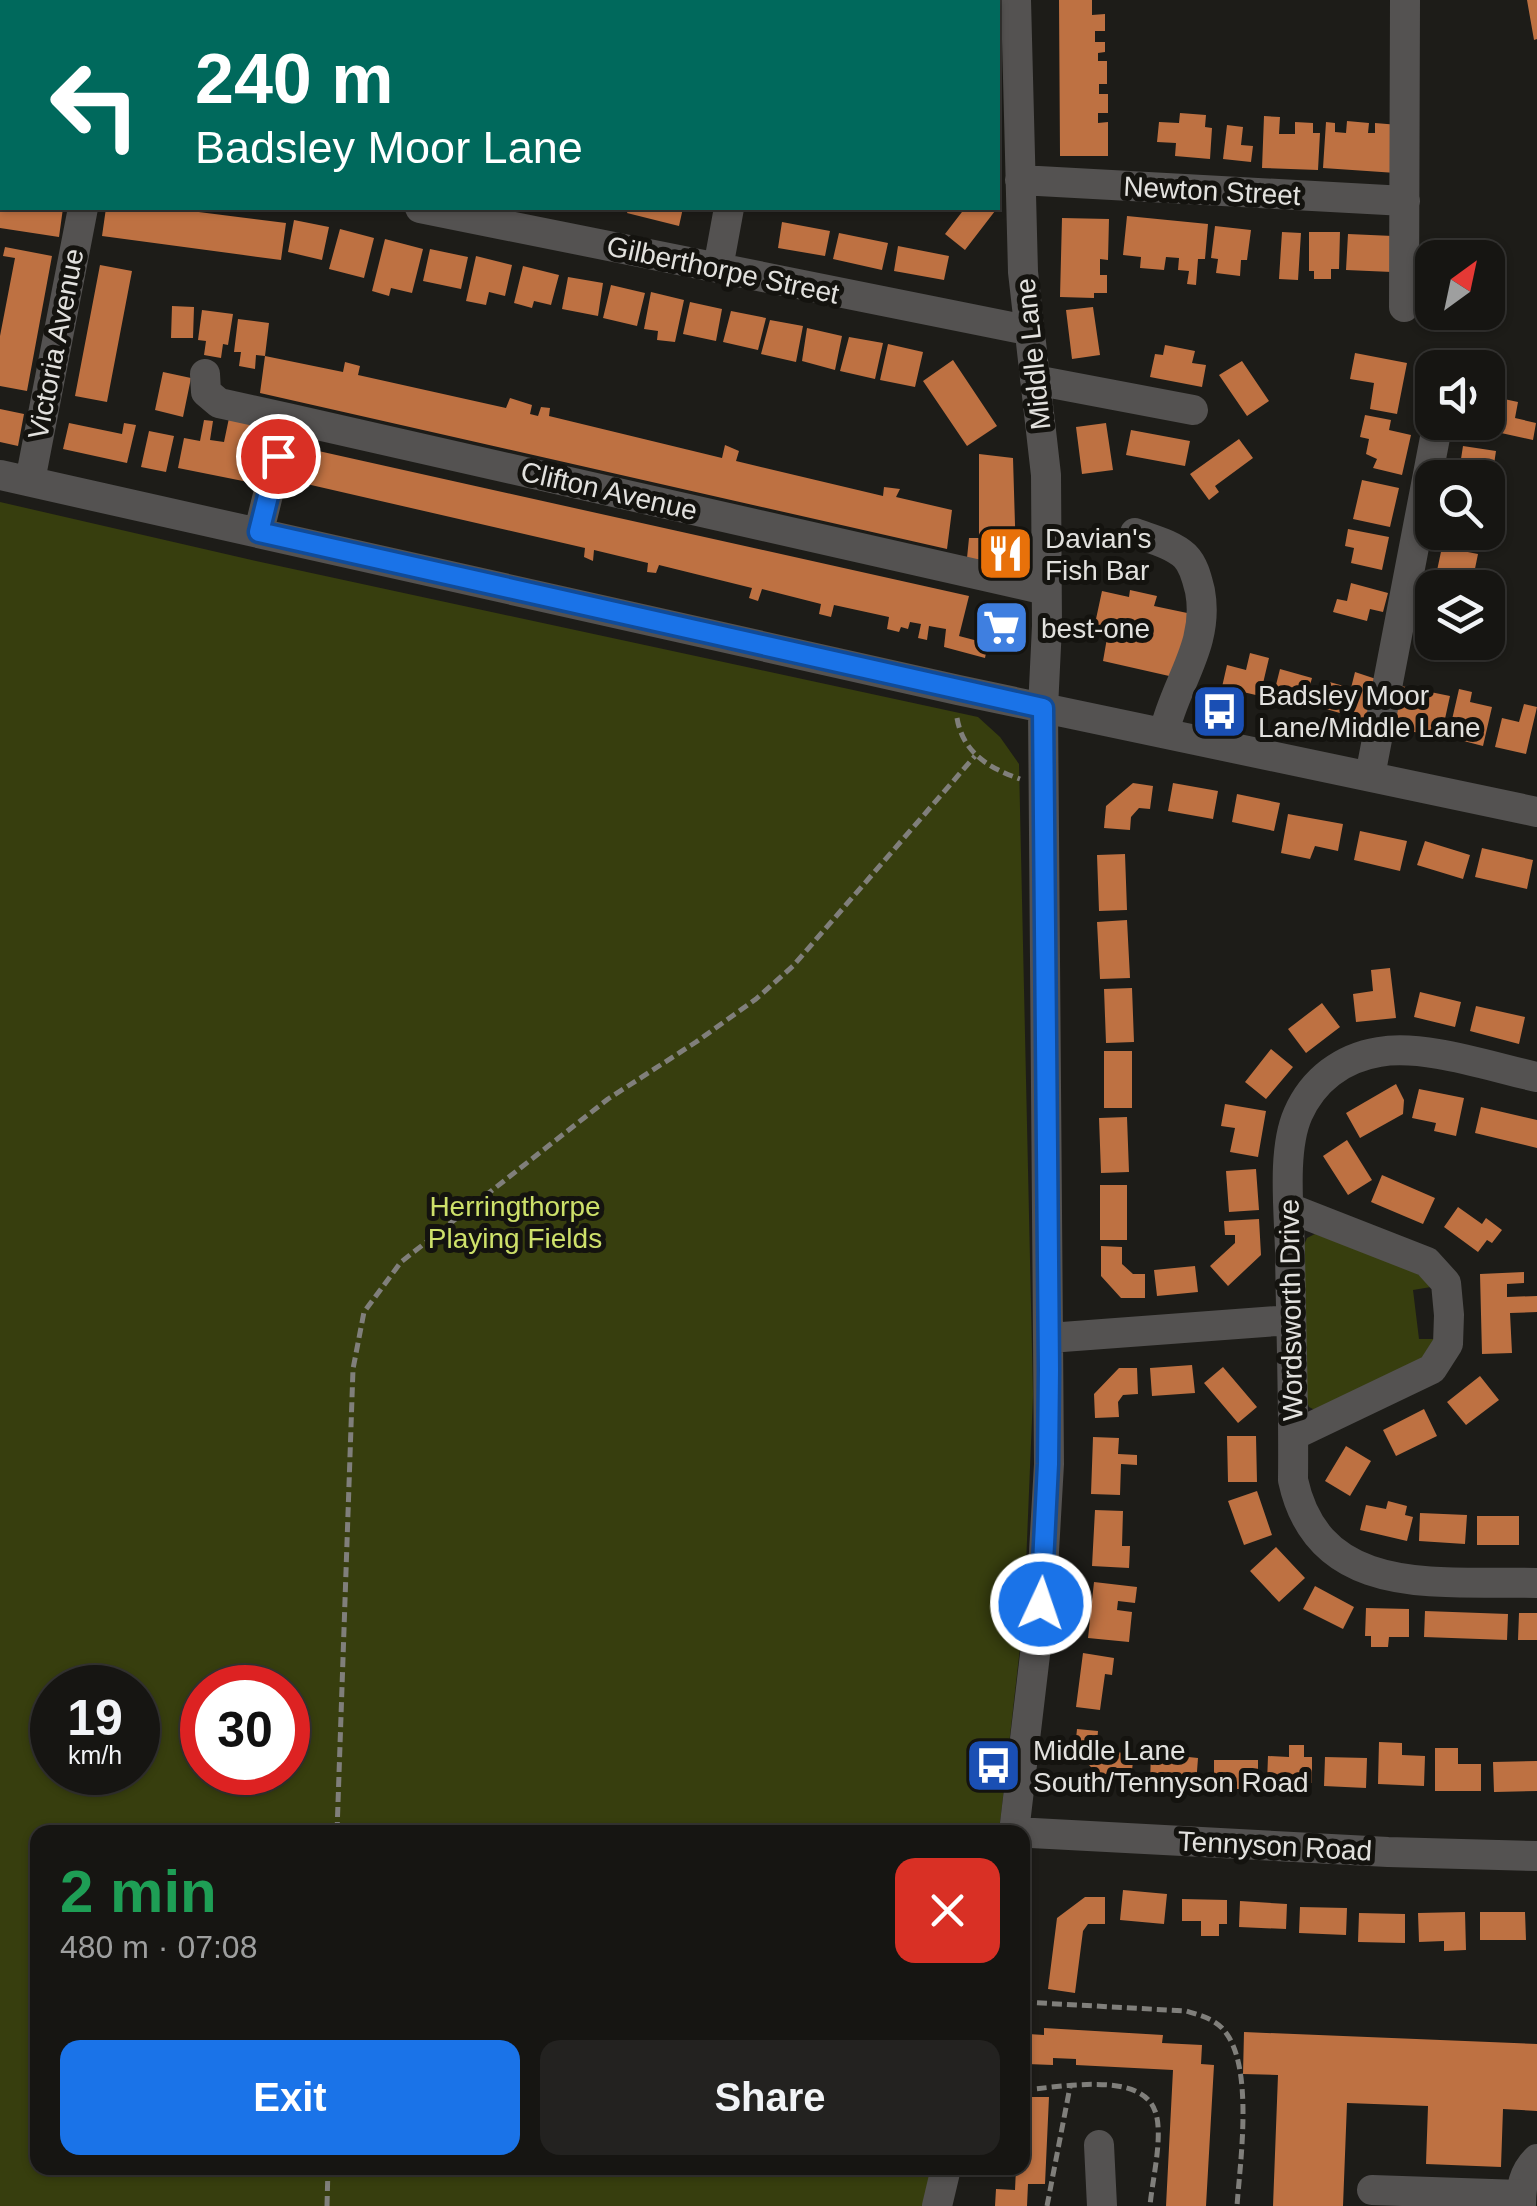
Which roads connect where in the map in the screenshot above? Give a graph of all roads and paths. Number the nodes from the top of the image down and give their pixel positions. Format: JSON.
{"nodes":[{"id":1,"x":1016,"y":0,"type":"edge"},
{"id":2,"x":1406,"y":0,"type":"edge"},
{"id":3,"x":1020,"y":180,"type":"junction"},
{"id":4,"x":1405,"y":201,"type":"junction"},
{"id":5,"x":82,"y":210,"type":"edge"},
{"id":6,"x":430,"y":210,"type":"edge"},
{"id":7,"x":729,"y":210,"type":"edge"},
{"id":8,"x":718,"y":268,"type":"junction"},
{"id":9,"x":1404,"y":307,"type":"dead end"},
{"id":10,"x":1027,"y":330,"type":"junction"},
{"id":11,"x":205,"y":374,"type":"dead end"},
{"id":12,"x":1035,"y":380,"type":"junction"},
{"id":13,"x":1193,"y":410,"type":"dead end"},
{"id":14,"x":286,"y":418,"type":"junction"},
{"id":15,"x":1435,"y":440,"type":"edge"},
{"id":16,"x":15,"y":478,"type":"edge"},
{"id":17,"x":259,"y":532,"type":"junction"},
{"id":18,"x":1135,"y":533,"type":"dead end"},
{"id":19,"x":1046,"y":590,"type":"junction"},
{"id":20,"x":958,"y":690,"type":"junction"},
{"id":21,"x":1043,"y":708,"type":"junction"},
{"id":22,"x":1164,"y":733,"type":"junction"},
{"id":23,"x":975,"y":756,"type":"junction"},
{"id":24,"x":1370,"y":776,"type":"junction"},
{"id":25,"x":1046,"y":779,"type":"junction"},
{"id":26,"x":1537,"y":812,"type":"edge"},
{"id":27,"x":1537,"y":1077,"type":"edge"},
{"id":28,"x":1289,"y":1208,"type":"junction"},
{"id":29,"x":1291,"y":1320,"type":"junction"},
{"id":30,"x":1049,"y":1338,"type":"junction"},
{"id":31,"x":1294,"y":1435,"type":"junction"},
{"id":32,"x":1537,"y":1583,"type":"edge"},
{"id":33,"x":338,"y":1825,"type":"edge"},
{"id":34,"x":1015,"y":1825,"type":"edge"},
{"id":35,"x":1030,"y":1833,"type":"edge"},
{"id":36,"x":1537,"y":1856,"type":"edge"},
{"id":37,"x":1030,"y":2002,"type":"edge"},
{"id":38,"x":1070,"y":2087,"type":"junction"},
{"id":39,"x":1030,"y":2090,"type":"edge"},
{"id":40,"x":1099,"y":2145,"type":"dead end"},
{"id":41,"x":1537,"y":2160,"type":"edge"},
{"id":42,"x":328,"y":2175,"type":"edge"},
{"id":43,"x":944,"y":2175,"type":"edge"},
{"id":44,"x":1372,"y":2190,"type":"dead end"},
{"id":45,"x":1521,"y":2200,"type":"edge"},
{"id":46,"x":327,"y":2206,"type":"edge"},
{"id":47,"x":937,"y":2206,"type":"edge"},
{"id":48,"x":1047,"y":2206,"type":"edge"},
{"id":49,"x":1102,"y":2206,"type":"edge"},
{"id":50,"x":1150,"y":2206,"type":"edge"},
{"id":51,"x":1237,"y":2206,"type":"edge"}],
"edges":[{"from":1,"to":3,"type":"street","name":"Middle Lane"},
{"from":2,"to":4,"type":"street"},
{"from":3,"to":4,"type":"street","name":"Newton Street"},
{"from":3,"to":10,"type":"street","name":"Middle Lane"},
{"from":4,"to":9,"type":"street"},
{"from":5,"to":16,"type":"street","name":"Victoria Avenue"},
{"from":6,"to":8,"type":"street","name":"Gilberthorpe Street"},
{"from":7,"to":8,"type":"street"},
{"from":8,"to":10,"type":"street","name":"Gilberthorpe Street"},
{"from":10,"to":12,"type":"street","name":"Middle Lane"},
{"from":11,"to":14,"type":"street","name":"Clifton Avenue"},
{"from":12,"to":13,"type":"street"},
{"from":12,"to":19,"type":"street","name":"Middle Lane"},
{"from":14,"to":17,"type":"street"},
{"from":14,"to":19,"type":"street","name":"Clifton Avenue"},
{"from":15,"to":24,"type":"street"},
{"from":16,"to":17,"type":"street"},
{"from":17,"to":20,"type":"street"},
{"from":18,"to":22,"type":"street"},
{"from":19,"to":21,"type":"street","name":"Middle Lane"},
{"from":20,"to":21,"type":"street"},
{"from":20,"to":23,"type":"path"},
{"from":21,"to":22,"type":"street"},
{"from":21,"to":25,"type":"street","name":"Middle Lane"},
{"from":22,"to":24,"type":"street"},
{"from":23,"to":25,"type":"path"},
{"from":23,"to":33,"type":"path"},
{"from":24,"to":26,"type":"street"},
{"from":25,"to":30,"type":"street","name":"Middle Lane"},
{"from":27,"to":28,"type":"street","name":"Wordsworth Drive"},
{"from":28,"to":29,"type":"street","name":"Wordsworth Drive"},
{"from":28,"to":31,"type":"street"},
{"from":29,"to":30,"type":"street"},
{"from":29,"to":31,"type":"street","name":"Wordsworth Drive"},
{"from":30,"to":34,"type":"street","name":"Middle Lane"},
{"from":31,"to":32,"type":"street","name":"Wordsworth Drive"},
{"from":35,"to":36,"type":"street","name":"Tennyson Road"},
{"from":37,"to":51,"type":"path"},
{"from":38,"to":39,"type":"path"},
{"from":38,"to":48,"type":"path"},
{"from":38,"to":50,"type":"path"},
{"from":40,"to":49,"type":"street"},
{"from":41,"to":45,"type":"street"},
{"from":42,"to":46,"type":"path"},
{"from":43,"to":47,"type":"street"},
{"from":44,"to":45,"type":"street"}]}
